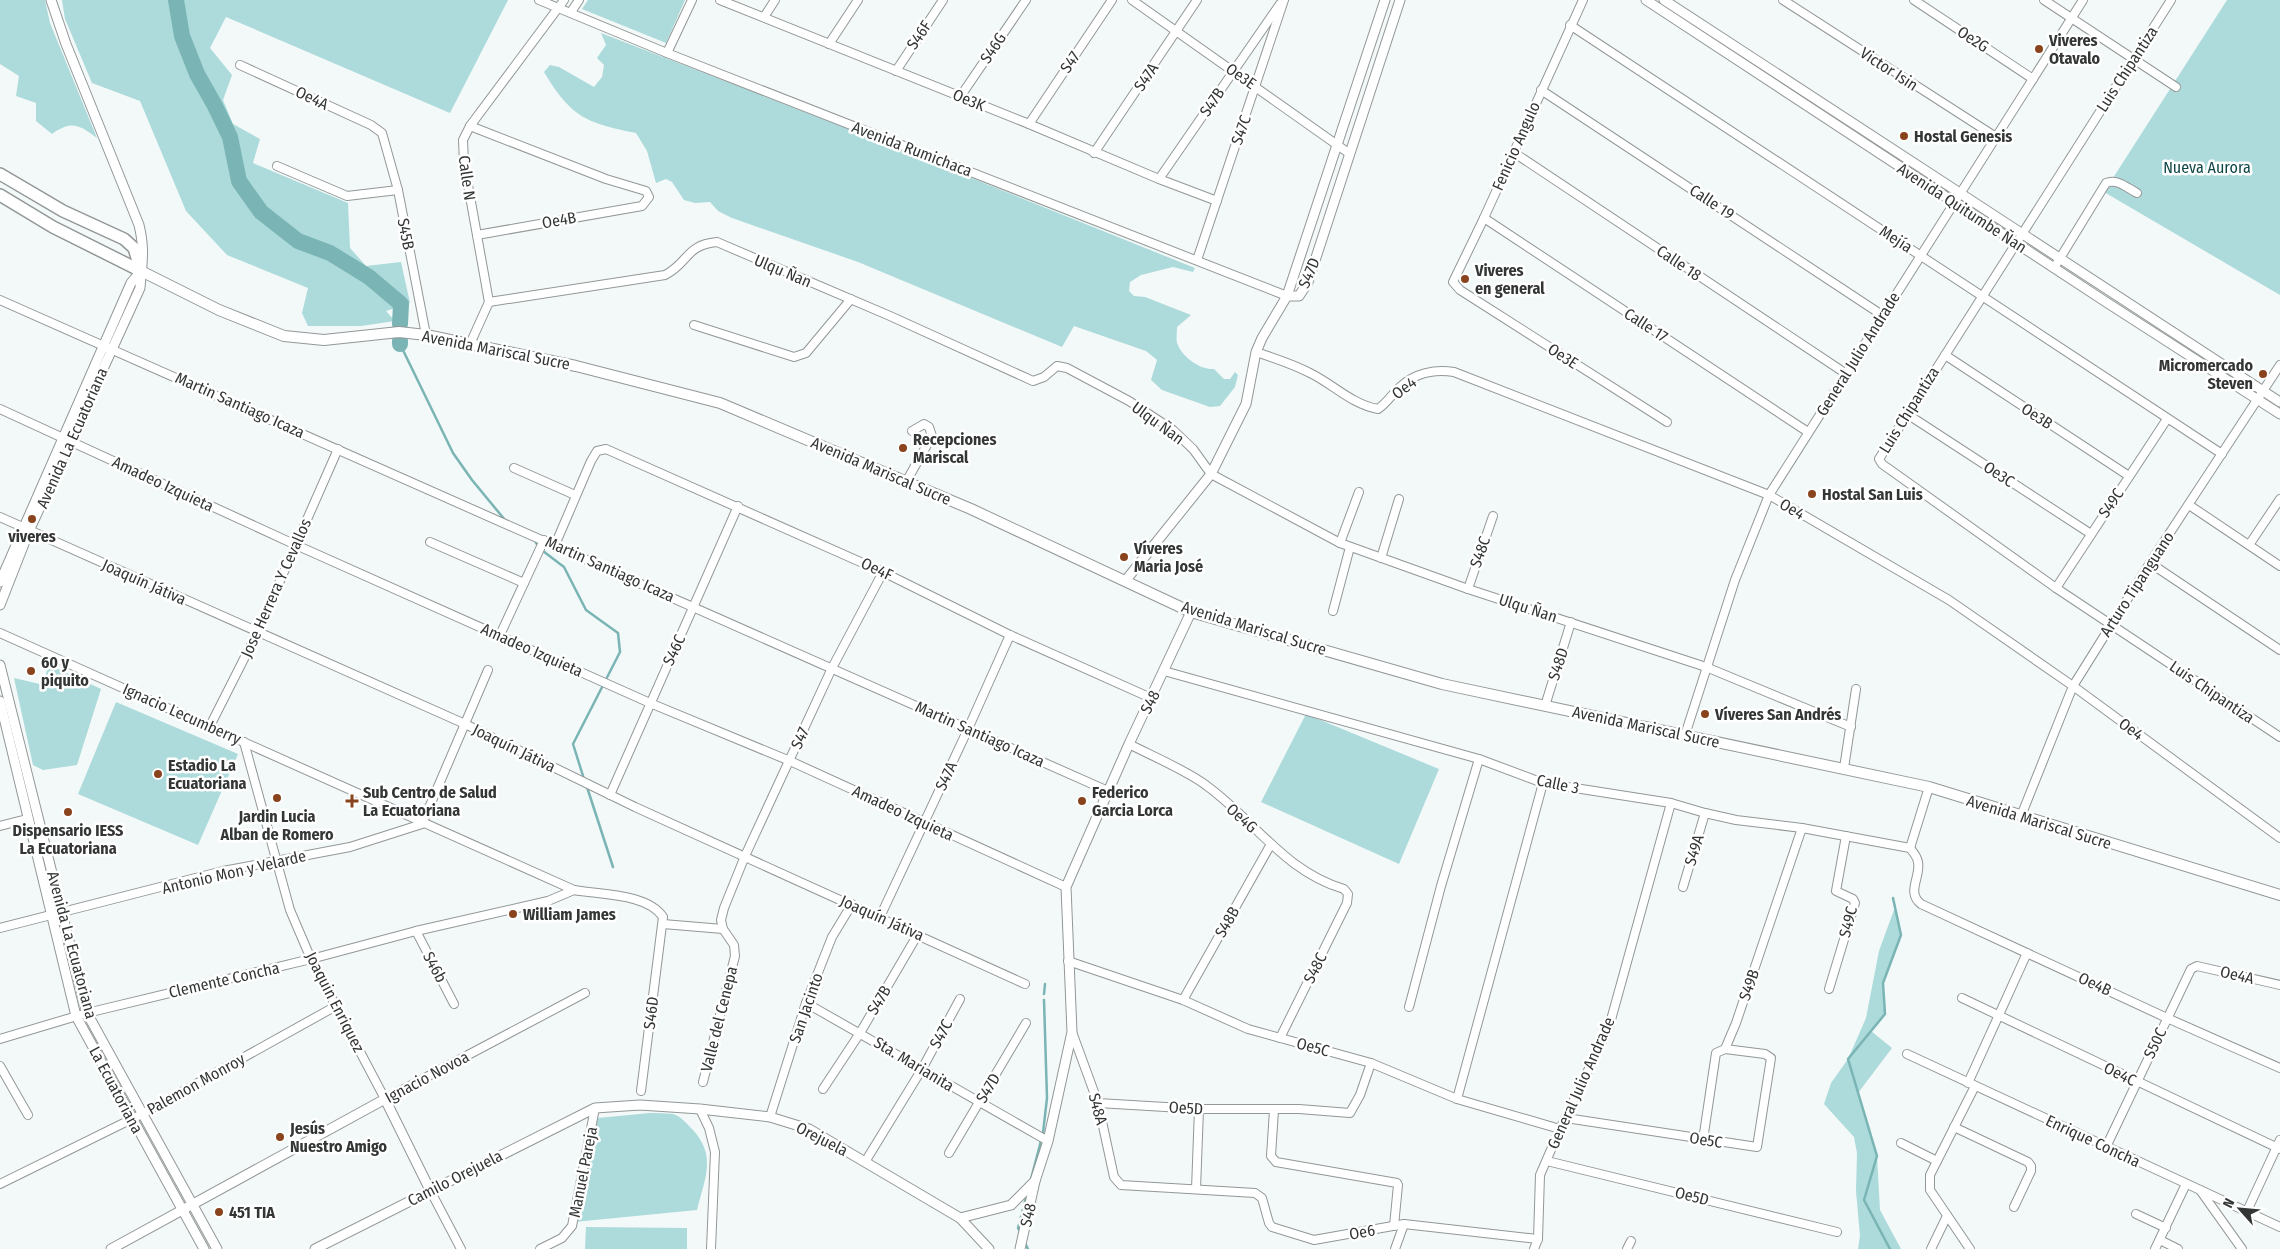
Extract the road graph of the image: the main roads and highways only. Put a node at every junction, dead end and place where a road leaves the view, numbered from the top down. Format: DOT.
graph roads {
  1 [pos="0,174"];
  2 [pos="0,195"];
  3 [pos="141,271"];
  4 [pos="2280,895"];
  1 -- 3 [label="main road"];
  2 -- 3 [label="main road, Avenida Mariscal Sucre"];
  3 -- 4 [label="main road, Avenida Mariscal Sucre"];
}
